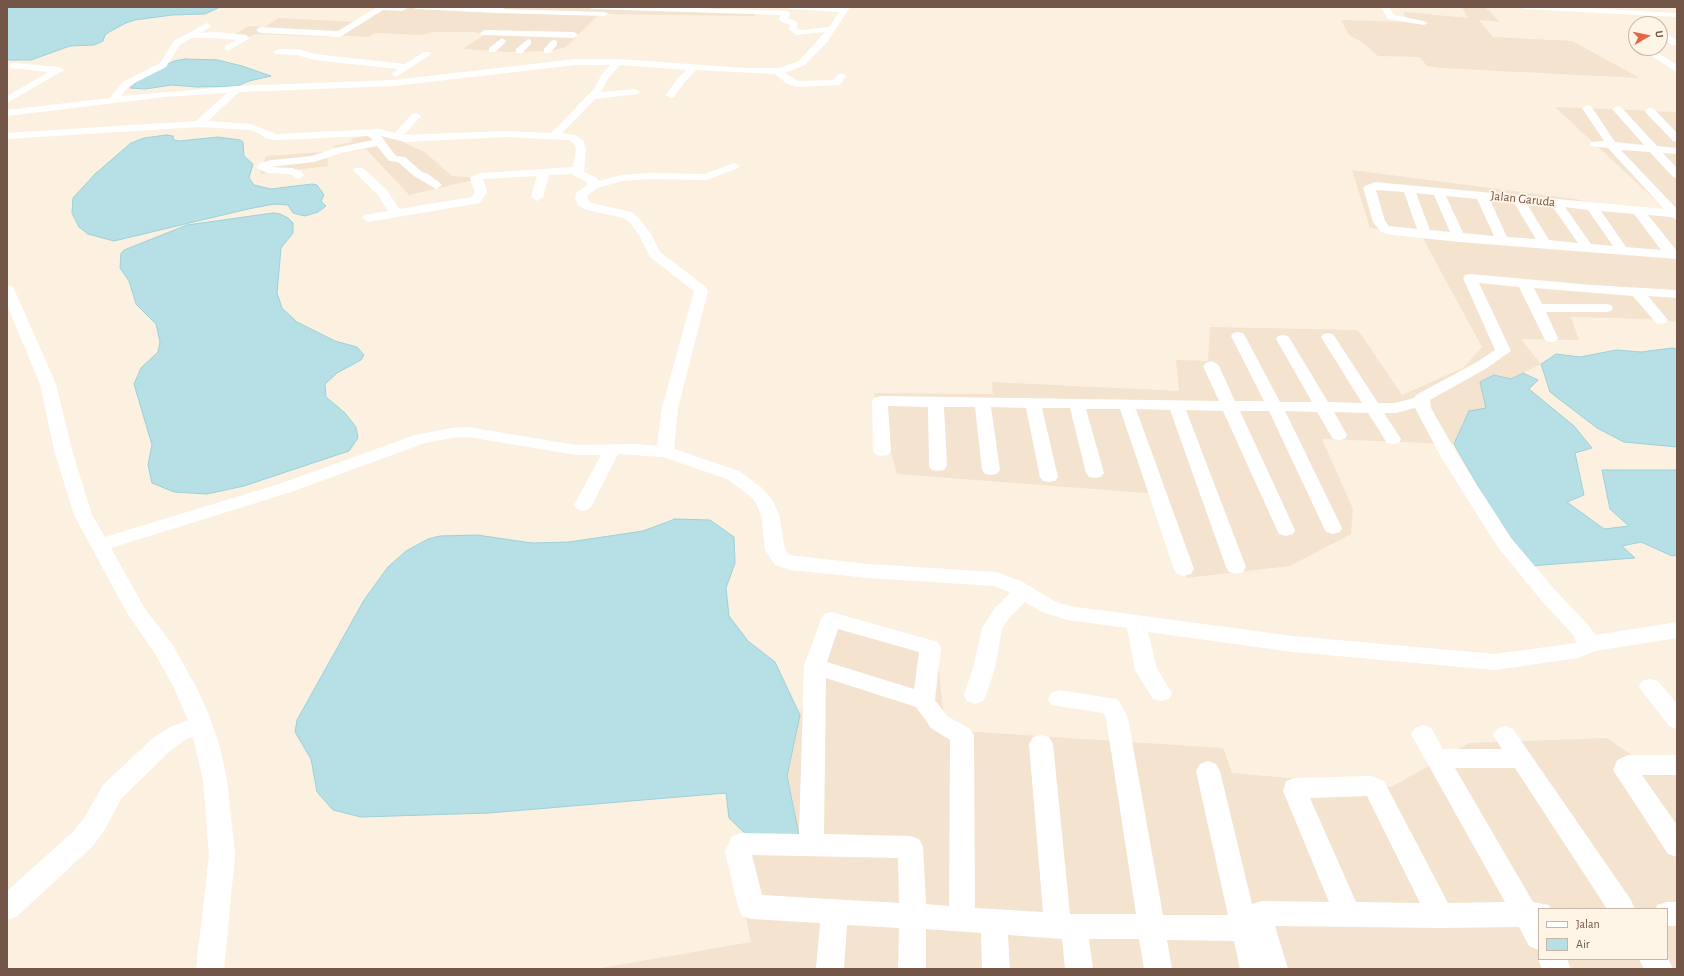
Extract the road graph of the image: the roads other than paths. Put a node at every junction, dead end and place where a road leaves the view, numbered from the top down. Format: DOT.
graph roads {
  1 [pos="406,7"];
  2 [pos="416,7"];
  3 [pos="429,7"];
  4 [pos="592,7"];
  5 [pos="790,7"];
  6 [pos="1385,7"];
  7 [pos="1524,7"];
  8 [pos="451,8"];
  9 [pos="475,8"];
  10 [pos="638,8"];
  11 [pos="844,8"];
  12 [pos="500,9"];
  13 [pos="534,9"];
  14 [pos="1630,13"];
  15 [pos="1677,15"];
  16 [pos="1634,16"];
  17 [pos="590,20"];
  18 [pos="493,21"];
  19 [pos="519,22"];
  20 [pos="1424,23"];
  21 [pos="207,26"];
  22 [pos="582,28"];
  23 [pos="832,29"];
  24 [pos="574,35"];
  25 [pos="189,36"];
  26 [pos="482,37"];
  27 [pos="246,38"];
  28 [pos="502,39"];
  29 [pos="1668,39"];
  30 [pos="528,42"];
  31 [pos="554,43"];
  32 [pos="564,43"];
  33 [pos="1675,44"];
  34 [pos="228,48"];
  35 [pos="492,50"];
  36 [pos="547,50"];
  37 [pos="519,51"];
  38 [pos="278,52"];
  39 [pos="428,54"];
  40 [pos="1657,56"];
  41 [pos="618,62"];
  42 [pos="13,66"];
  43 [pos="406,67"];
  44 [pos="694,67"];
  45 [pos="1677,69"];
  46 [pos="777,71"];
  47 [pos="841,76"];
  48 [pos="383,84"];
  49 [pos="237,89"];
  50 [pos="635,92"];
  51 [pos="671,95"];
  52 [pos="592,96"];
  53 [pos="114,99"];
  54 [pos="7,100"];
  55 [pos="1587,108"];
  56 [pos="1617,109"];
  57 [pos="1650,111"];
  58 [pos="7,113"];
  59 [pos="416,116"];
  60 [pos="199,124"];
  61 [pos="370,132"];
  62 [pos="7,136"];
  63 [pos="398,137"];
  64 [pos="553,137"];
  65 [pos="1677,139"];
  66 [pos="380,142"];
  67 [pos="1595,144"];
  68 [pos="1612,146"];
  69 [pos="1653,150"];
  70 [pos="1677,151"];
  71 [pos="734,166"];
  72 [pos="359,170"];
  73 [pos="579,170"];
  74 [pos="544,172"];
  75 [pos="1677,175"];
  76 [pos="298,176"];
  77 [pos="436,185"];
  78 [pos="593,186"];
  79 [pos="1408,188"];
  80 [pos="1438,191"];
  81 [pos="1481,195"];
  82 [pos="537,197"];
  83 [pos="1660,198"];
  84 [pos="1518,199"];
  85 [pos="1677,199"];
  86 [pos="1556,202"];
  87 [pos="1592,206"];
  88 [pos="1638,211"];
  89 [pos="396,214"];
  90 [pos="1676,215"];
  91 [pos="368,218"];
  92 [pos="1425,234"];
  93 [pos="1459,238"];
  94 [pos="1503,241"];
  95 [pos="1545,244"];
  96 [pos="1587,248"];
  97 [pos="1622,250"];
  98 [pos="1674,255"];
  99 [pos="1524,282"];
  100 [pos="7,289"];
  101 [pos="1592,289"];
  102 [pos="1637,292"];
  103 [pos="1677,294"];
  104 [pos="1536,308"];
  105 [pos="1660,320"];
  106 [pos="1238,336"];
  107 [pos="1328,337"];
  108 [pos="1551,338"];
  109 [pos="1284,339"];
  110 [pos="1211,366"];
  111 [pos="936,402"];
  112 [pos="982,402"];
  113 [pos="1033,403"];
  114 [pos="1077,404"];
  115 [pos="1126,404"];
  116 [pos="1422,404"];
  117 [pos="1176,405"];
  118 [pos="1228,406"];
  119 [pos="1275,407"];
  120 [pos="1323,407"];
  121 [pos="1372,408"];
  122 [pos="1339,435"];
  123 [pos="1393,440"];
  124 [pos="612,450"];
  125 [pos="882,451"];
  126 [pos="665,452"];
  127 [pos="938,466"];
  128 [pos="991,470"];
  129 [pos="1095,473"];
  130 [pos="1049,477"];
  131 [pos="583,505"];
  132 [pos="1333,528"];
  133 [pos="1286,530"];
  134 [pos="101,545"];
  135 [pos="1236,567"];
  136 [pos="1184,569"];
  137 [pos="1023,592"];
  138 [pos="1136,622"];
  139 [pos="1677,630"];
  140 [pos="1588,644"];
  141 [pos="815,666"];
  142 [pos="1650,687"];
  143 [pos="1160,693"];
  144 [pos="975,695"];
  145 [pos="1059,699"];
  146 [pos="924,701"];
  147 [pos="1677,720"];
  148 [pos="201,726"];
  149 [pos="1423,734"];
  150 [pos="1505,735"];
  151 [pos="1041,744"];
  152 [pos="1524,753"];
  153 [pos="1438,758"];
  154 [pos="1677,764"];
  155 [pos="1208,771"];
  156 [pos="811,845"];
  157 [pos="1677,846"];
  158 [pos="7,908"];
  159 [pos="1621,908"];
  160 [pos="1635,908"];
  161 [pos="834,912"];
  162 [pos="1348,914"];
  163 [pos="1533,914"];
  164 [pos="913,916"];
  165 [pos="1440,916"];
  166 [pos="962,919"];
  167 [pos="1248,919"];
  168 [pos="994,921"];
  169 [pos="1066,926"];
  170 [pos="1151,928"];
  171 [pos="1538,932"];
  172 [pos="1552,960"];
  173 [pos="1654,960"];
  174 [pos="210,969"];
  175 [pos="830,969"];
  176 [pos="912,969"];
  177 [pos="996,969"];
  178 [pos="1079,969"];
  179 [pos="1158,969"];
  180 [pos="1254,969"];
  181 [pos="1274,969"];
  182 [pos="1557,969"];
  183 [pos="1659,969"];
  1 -- 27 [label="street"];
  2 -- 3 [label="street"];
  3 -- 8 [label="street"];
  4 -- 10 [label="street"];
  5 -- 11 [label="street"];
  6 -- 20 [label="street"];
  7 -- 14 [label="street"];
  8 -- 9 [label="street"];
  9 -- 12 [label="street"];
  10 -- 13 [label="street"];
  10 -- 23 [label="street"];
  11 -- 23 [label="street"];
  12 -- 13 [label="street"];
  13 -- 19 [label="street"];
  14 -- 15 [label="street"];
  14 -- 16 [label="street"];
  17 -- 19 [label="street"];
  18 -- 19 [label="street"];
  19 -- 22 [label="street"];
  19 -- 28 [label="street"];
  21 -- 25 [label="street"];
  23 -- 46 [label="street"];
  24 -- 28 [label="street"];
  25 -- 27 [label="street"];
  25 -- 53 [label="street"];
  26 -- 28 [label="street"];
  27 -- 34 [label="street"];
  28 -- 30 [label="street"];
  28 -- 35 [label="street"];
  29 -- 33 [label="street"];
  30 -- 31 [label="street"];
  30 -- 37 [label="street"];
  31 -- 32 [label="street"];
  31 -- 36 [label="street"];
  38 -- 43 [label="street"];
  39 -- 43 [label="street"];
  40 -- 45 [label="street"];
  41 -- 44 [label="street"];
  41 -- 48 [label="street"];
  41 -- 52 [label="street"];
  42 -- 54 [label="street"];
  43 -- 48 [label="street"];
  44 -- 46 [label="street"];
  44 -- 51 [label="street"];
  46 -- 47 [label="street"];
  48 -- 49 [label="street"];
  49 -- 53 [label="street"];
  49 -- 60 [label="street"];
  50 -- 52 [label="street"];
  52 -- 64 [label="street"];
  53 -- 58 [label="street"];
  55 -- 68 [label="street"];
  56 -- 69 [label="street"];
  57 -- 65 [label="street"];
  59 -- 63 [label="street"];
  60 -- 61 [label="street"];
  60 -- 62 [label="street"];
  61 -- 63 [label="street"];
  61 -- 66 [label="street"];
  63 -- 64 [label="street"];
  64 -- 73 [label="street"];
  66 -- 76 [label="street"];
  66 -- 77 [label="street"];
  67 -- 68 [label="street"];
  68 -- 69 [label="street"];
  68 -- 83 [label="street"];
  69 -- 70 [label="street"];
  69 -- 75 [label="street"];
  71 -- 78 [label="street"];
  72 -- 89 [label="street"];
  73 -- 74 [label="street"];
  73 -- 78 [label="street"];
  74 -- 82 [label="street"];
  74 -- 89 [label="street"];
  78 -- 126 [label="street"];
  79 -- 80 [label="street, Jalan Garuda"];
  79 -- 92 [label="street"];
  79 -- 92 [label="street, Jalan Garuda"];
  80 -- 81 [label="street, Jalan Garuda"];
  80 -- 93 [label="street"];
  81 -- 84 [label="street, Jalan Garuda"];
  81 -- 94 [label="street"];
  83 -- 85 [label="street"];
  83 -- 90 [label="street"];
  84 -- 86 [label="street, Jalan Garuda"];
  84 -- 95 [label="street"];
  86 -- 87 [label="street, Jalan Garuda"];
  86 -- 96 [label="street"];
  87 -- 88 [label="street, Jalan Garuda"];
  87 -- 97 [label="street"];
  88 -- 90 [label="street, Jalan Garuda"];
  88 -- 98 [label="street"];
  89 -- 91 [label="street"];
  92 -- 93 [label="street"];
  93 -- 94 [label="street"];
  94 -- 95 [label="street"];
  95 -- 96 [label="street"];
  96 -- 97 [label="street"];
  97 -- 98 [label="street"];
  99 -- 101 [label="street"];
  99 -- 104 [label="street"];
  99 -- 116 [label="street"];
  100 -- 134 [label="street"];
  101 -- 102 [label="street"];
  101 -- 104 [label="street"];
  102 -- 103 [label="street"];
  102 -- 105 [label="street"];
  104 -- 108 [label="street"];
  106 -- 119 [label="street"];
  107 -- 121 [label="street"];
  109 -- 120 [label="street"];
  110 -- 118 [label="street"];
  111 -- 112 [label="street"];
  111 -- 125 [label="street"];
  111 -- 127 [label="street"];
  112 -- 113 [label="street"];
  112 -- 128 [label="street"];
  113 -- 114 [label="street"];
  113 -- 130 [label="street"];
  114 -- 115 [label="street"];
  114 -- 129 [label="street"];
  115 -- 117 [label="street"];
  115 -- 136 [label="street"];
  116 -- 121 [label="street"];
  116 -- 140 [label="street"];
  117 -- 118 [label="street"];
  117 -- 135 [label="street"];
  118 -- 119 [label="street"];
  118 -- 133 [label="street"];
  119 -- 120 [label="street"];
  119 -- 132 [label="street"];
  120 -- 121 [label="street"];
  120 -- 122 [label="street"];
  121 -- 123 [label="street"];
  124 -- 126 [label="street"];
  124 -- 131 [label="street"];
  124 -- 134 [label="street"];
  126 -- 137 [label="street"];
  134 -- 148 [label="street"];
  137 -- 138 [label="street"];
  137 -- 144 [label="street"];
  138 -- 140 [label="street"];
  138 -- 143 [label="street"];
  139 -- 140 [label="street"];
  141 -- 146 [label="street"];
  141 -- 146 [label="street"];
  141 -- 156 [label="street"];
  142 -- 147 [label="street"];
  145 -- 170 [label="street"];
  146 -- 166 [label="street"];
  148 -- 158 [label="street"];
  148 -- 174 [label="street"];
  149 -- 153 [label="street"];
  150 -- 152 [label="street"];
  151 -- 169 [label="street"];
  152 -- 153 [label="street"];
  152 -- 159 [label="street"];
  152 -- 160 [label="street"];
  153 -- 163 [label="street"];
  154 -- 157 [label="street"];
  155 -- 167 [label="street"];
  156 -- 161 [label="street"];
  156 -- 164 [label="street"];
  161 -- 164 [label="street"];
  161 -- 175 [label="street"];
  162 -- 165 [label="street"];
  162 -- 165 [label="street"];
  162 -- 167 [label="street"];
  163 -- 165 [label="street"];
  163 -- 171 [label="street"];
  164 -- 166 [label="street"];
  164 -- 176 [label="street"];
  166 -- 168 [label="street"];
  167 -- 170 [label="street"];
  167 -- 180 [label="street"];
  167 -- 181 [label="street"];
  168 -- 169 [label="street"];
  168 -- 177 [label="street"];
  169 -- 170 [label="street"];
  169 -- 178 [label="street"];
  170 -- 179 [label="street"];
  172 -- 182 [label="street"];
  173 -- 183 [label="street"];
}
